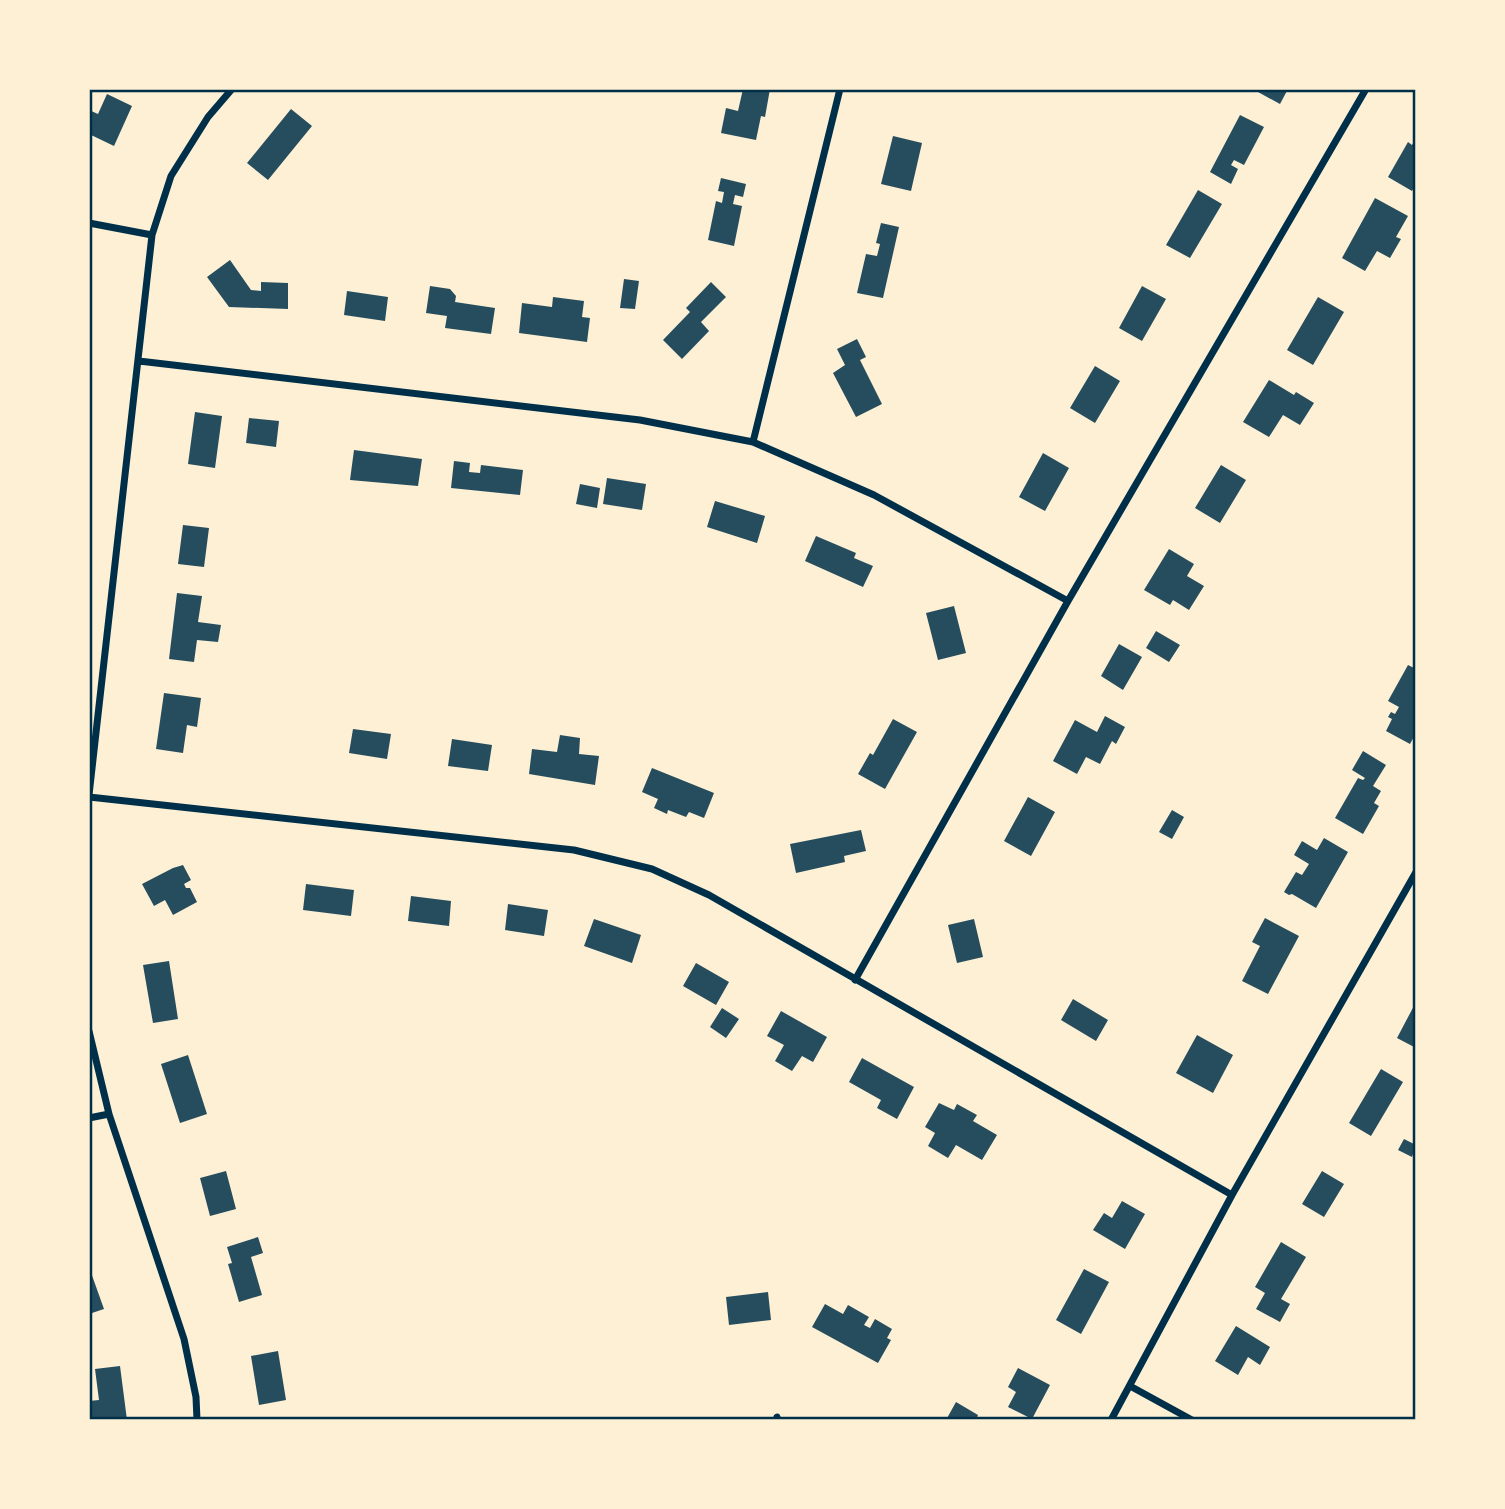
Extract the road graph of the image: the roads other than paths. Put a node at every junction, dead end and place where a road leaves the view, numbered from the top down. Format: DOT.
graph roads {
  1 [pos="232,89"];
  2 [pos="840,89"];
  3 [pos="1366,89"];
  4 [pos="89,223"];
  5 [pos="152,235"];
  6 [pos="139,361"];
  7 [pos="752,442"];
  8 [pos="1068,601"];
  9 [pos="89,796"];
  10 [pos="1416,873"];
  11 [pos="855,981"];
  12 [pos="89,1031"];
  13 [pos="109,1114"];
  14 [pos="89,1118"];
  15 [pos="1232,1195"];
  16 [pos="1130,1386"];
  17 [pos="197,1420"];
  18 [pos="1111,1420"];
  19 [pos="1192,1420"];
  1 -- 5 [label="street"];
  2 -- 7 [label="street"];
  3 -- 8 [label="street"];
  4 -- 5 [label="street"];
  5 -- 6 [label="street"];
  6 -- 7 [label="street"];
  6 -- 9 [label="street"];
  7 -- 8 [label="street"];
  8 -- 11 [label="street"];
  9 -- 11 [label="street"];
  10 -- 15 [label="street"];
  11 -- 15 [label="street"];
  12 -- 13 [label="street"];
  13 -- 14 [label="street"];
  13 -- 17 [label="street"];
  15 -- 16 [label="street"];
  16 -- 18 [label="street"];
  16 -- 19 [label="street"];
}
